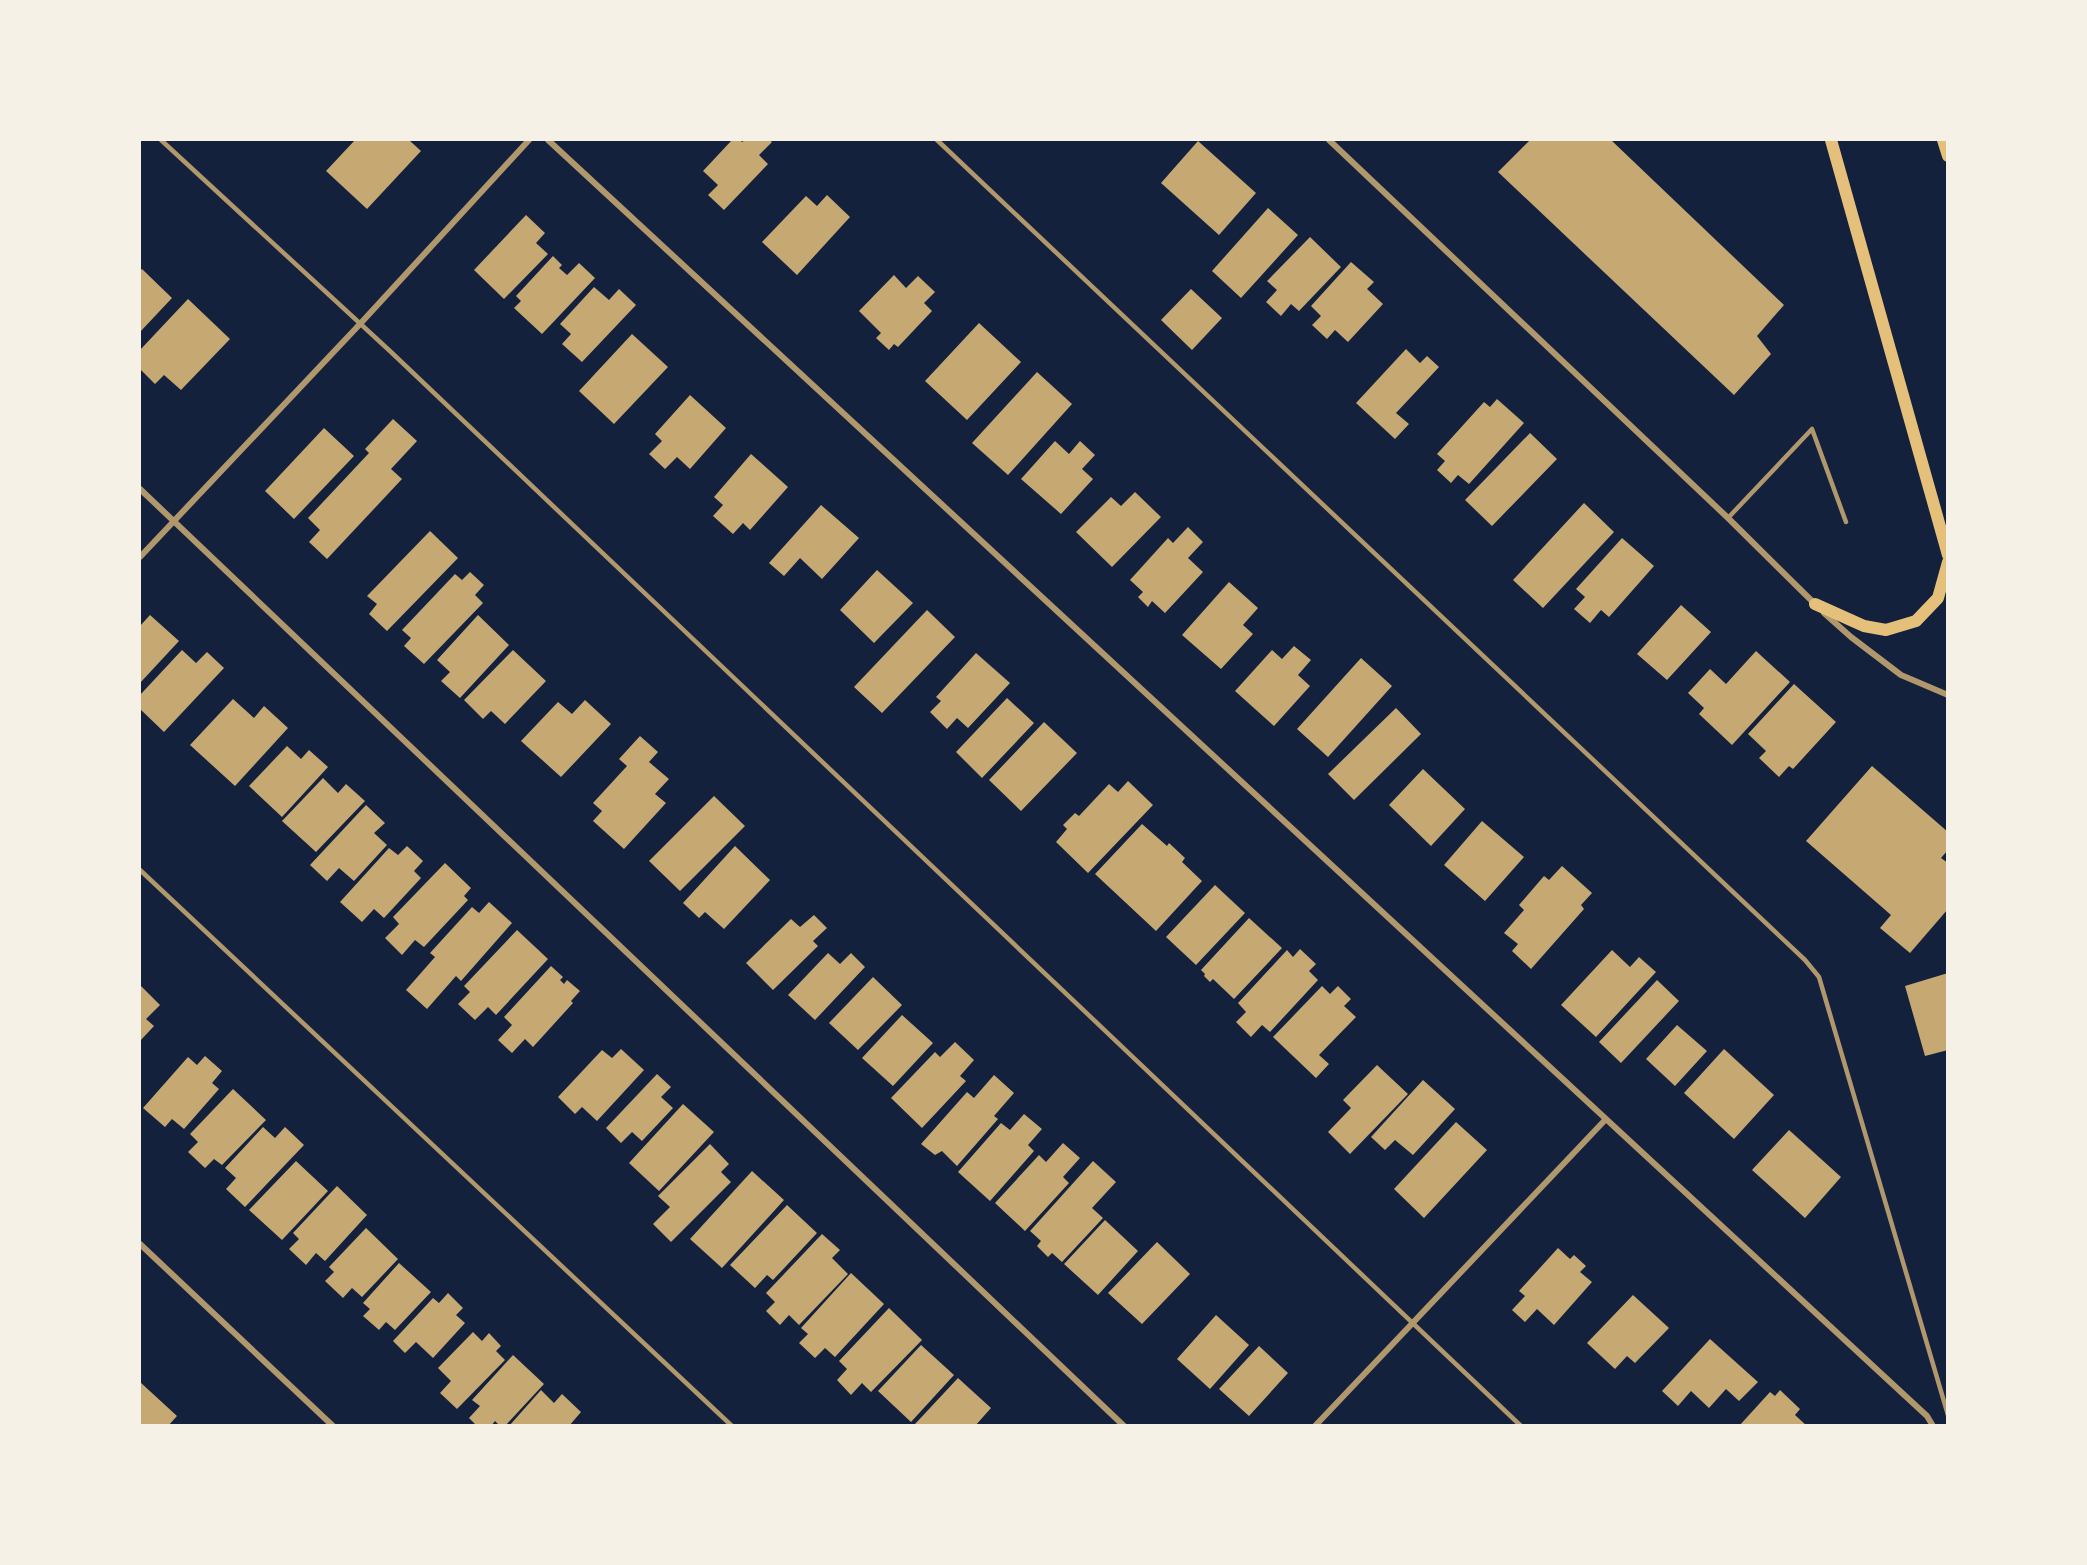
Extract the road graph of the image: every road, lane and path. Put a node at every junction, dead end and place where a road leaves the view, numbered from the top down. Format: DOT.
graph roads {
  1 [pos="161,140"];
  2 [pos="528,140"];
  3 [pos="548,140"];
  4 [pos="937,140"];
  5 [pos="1329,140"];
  6 [pos="1831,140"];
  7 [pos="1943,140"];
  8 [pos="1947,156"];
  9 [pos="360,324"];
  10 [pos="140,489"];
  11 [pos="1728,518"];
  12 [pos="174,521"];
  13 [pos="1846,522"];
  14 [pos="1947,555"];
  15 [pos="140,557"];
  16 [pos="1947,562"];
  17 [pos="1815,603"];
  18 [pos="1947,695"];
  19 [pos="140,870"];
  20 [pos="1606,1119"];
  21 [pos="140,1244"];
  22 [pos="1412,1322"];
  23 [pos="1947,1415"];
  24 [pos="333,1425"];
  25 [pos="732,1425"];
  26 [pos="1124,1425"];
  27 [pos="1315,1425"];
  28 [pos="1521,1425"];
  29 [pos="1933,1425"];
  1 -- 9 [label="lane"];
  2 -- 9 [label="street"];
  3 -- 20 [label="street"];
  4 -- 23 [label="lane"];
  5 -- 11 [label="street"];
  6 -- 14 [label="main road"];
  7 -- 8 [label="main road"];
  9 -- 12 [label="street"];
  9 -- 22 [label="lane"];
  10 -- 12 [label="street"];
  11 -- 13 [label="lane"];
  11 -- 17 [label="street"];
  12 -- 15 [label="street"];
  12 -- 26 [label="street"];
  16 -- 17 [label="main road"];
  17 -- 18 [label="street"];
  19 -- 25 [label="lane"];
  20 -- 22 [label="street"];
  20 -- 29 [label="street"];
  21 -- 24 [label="street"];
  22 -- 27 [label="street"];
  22 -- 28 [label="lane"];
}
